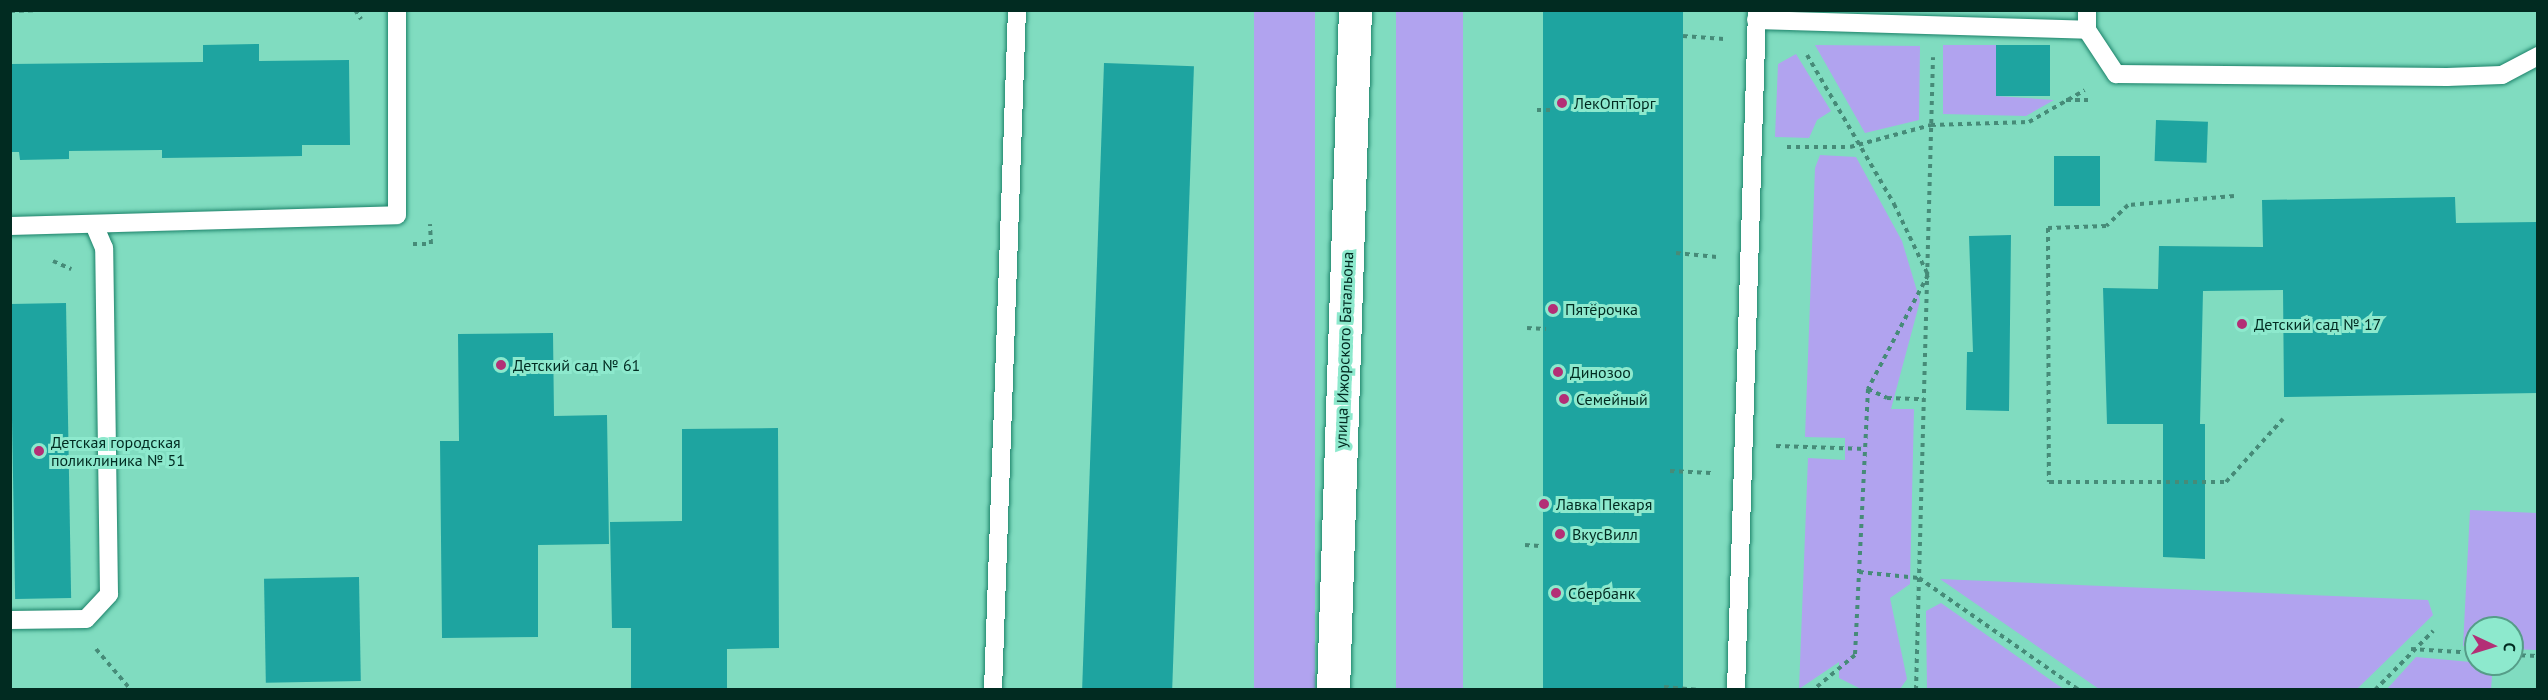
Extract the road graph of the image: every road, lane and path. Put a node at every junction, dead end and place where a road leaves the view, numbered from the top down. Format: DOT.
graph roads {
  1 [pos="35,10"];
  2 [pos="397,10"];
  3 [pos="1017,10"];
  4 [pos="1355,10"];
  5 [pos="2087,10"];
  6 [pos="10,11"];
  7 [pos="356,11"];
  8 [pos="1757,15"];
  9 [pos="1788,21"];
  10 [pos="1934,25"];
  11 [pos="367,29"];
  12 [pos="2086,30"];
  13 [pos="1683,36"];
  14 [pos="1733,40"];
  15 [pos="2538,56"];
  16 [pos="2116,74"];
  17 [pos="1537,110"];
  18 [pos="1552,110"];
  19 [pos="1931,125"];
  20 [pos="1858,143"];
  21 [pos="1753,147"];
  22 [pos="2235,196"];
  23 [pos="94,225"];
  24 [pos="10,226"];
  25 [pos="1676,253"];
  26 [pos="1725,257"];
  27 [pos="1928,275"];
  28 [pos="1527,328"];
  29 [pos="1546,329"];
  30 [pos="1868,389"];
  31 [pos="1924,399"];
  32 [pos="2283,419"];
  33 [pos="1744,445"];
  34 [pos="1866,448"];
  35 [pos="1670,471"];
  36 [pos="1718,473"];
  37 [pos="1525,545"];
  38 [pos="1540,546"];
  39 [pos="1860,572"];
  40 [pos="1919,578"];
  41 [pos="10,620"];
  42 [pos="2433,631"];
  43 [pos="2411,649"];
  44 [pos="2464,651"];
  45 [pos="1664,687"];
  46 [pos="993,690"];
  47 [pos="1334,690"];
  48 [pos="1699,690"];
  49 [pos="1736,690"];
  50 [pos="1813,690"];
  51 [pos="1916,690"];
  52 [pos="2079,690"];
  53 [pos="2375,690"];
  1 -- 6 [label="path"];
  2 -- 23 [label="lane"];
  3 -- 46 [label="lane"];
  4 -- 47 [label="street, улица Ижорского Батальона"];
  5 -- 12 [label="lane"];
  7 -- 11 [label="path"];
  8 -- 9 [label="lane"];
  8 -- 21 [label="lane"];
  9 -- 10 [label="lane"];
  9 -- 20 [label="path"];
  10 -- 12 [label="lane"];
  10 -- 19 [label="path"];
  12 -- 16 [label="lane"];
  13 -- 14 [label="path"];
  15 -- 16 [label="lane"];
  16 -- 19 [label="path"];
  17 -- 18 [label="path"];
  19 -- 20 [label="path"];
  19 -- 27 [label="path"];
  20 -- 21 [label="path"];
  20 -- 27 [label="path"];
  21 -- 33 [label="lane"];
  22 -- 32 [label="path"];
  23 -- 24 [label="lane"];
  23 -- 41 [label="lane"];
  25 -- 26 [label="path"];
  27 -- 30 [label="path"];
  27 -- 31 [label="path"];
  28 -- 29 [label="path"];
  30 -- 31 [label="path"];
  30 -- 34 [label="path"];
  31 -- 40 [label="path"];
  33 -- 34 [label="path"];
  33 -- 49 [label="lane"];
  34 -- 39 [label="path"];
  35 -- 36 [label="path"];
  37 -- 38 [label="path"];
  39 -- 40 [label="path"];
  39 -- 50 [label="path"];
  40 -- 51 [label="path"];
  40 -- 52 [label="path"];
  42 -- 43 [label="path"];
  43 -- 44 [label="path"];
  43 -- 53 [label="path"];
  45 -- 48 [label="path"];
}
